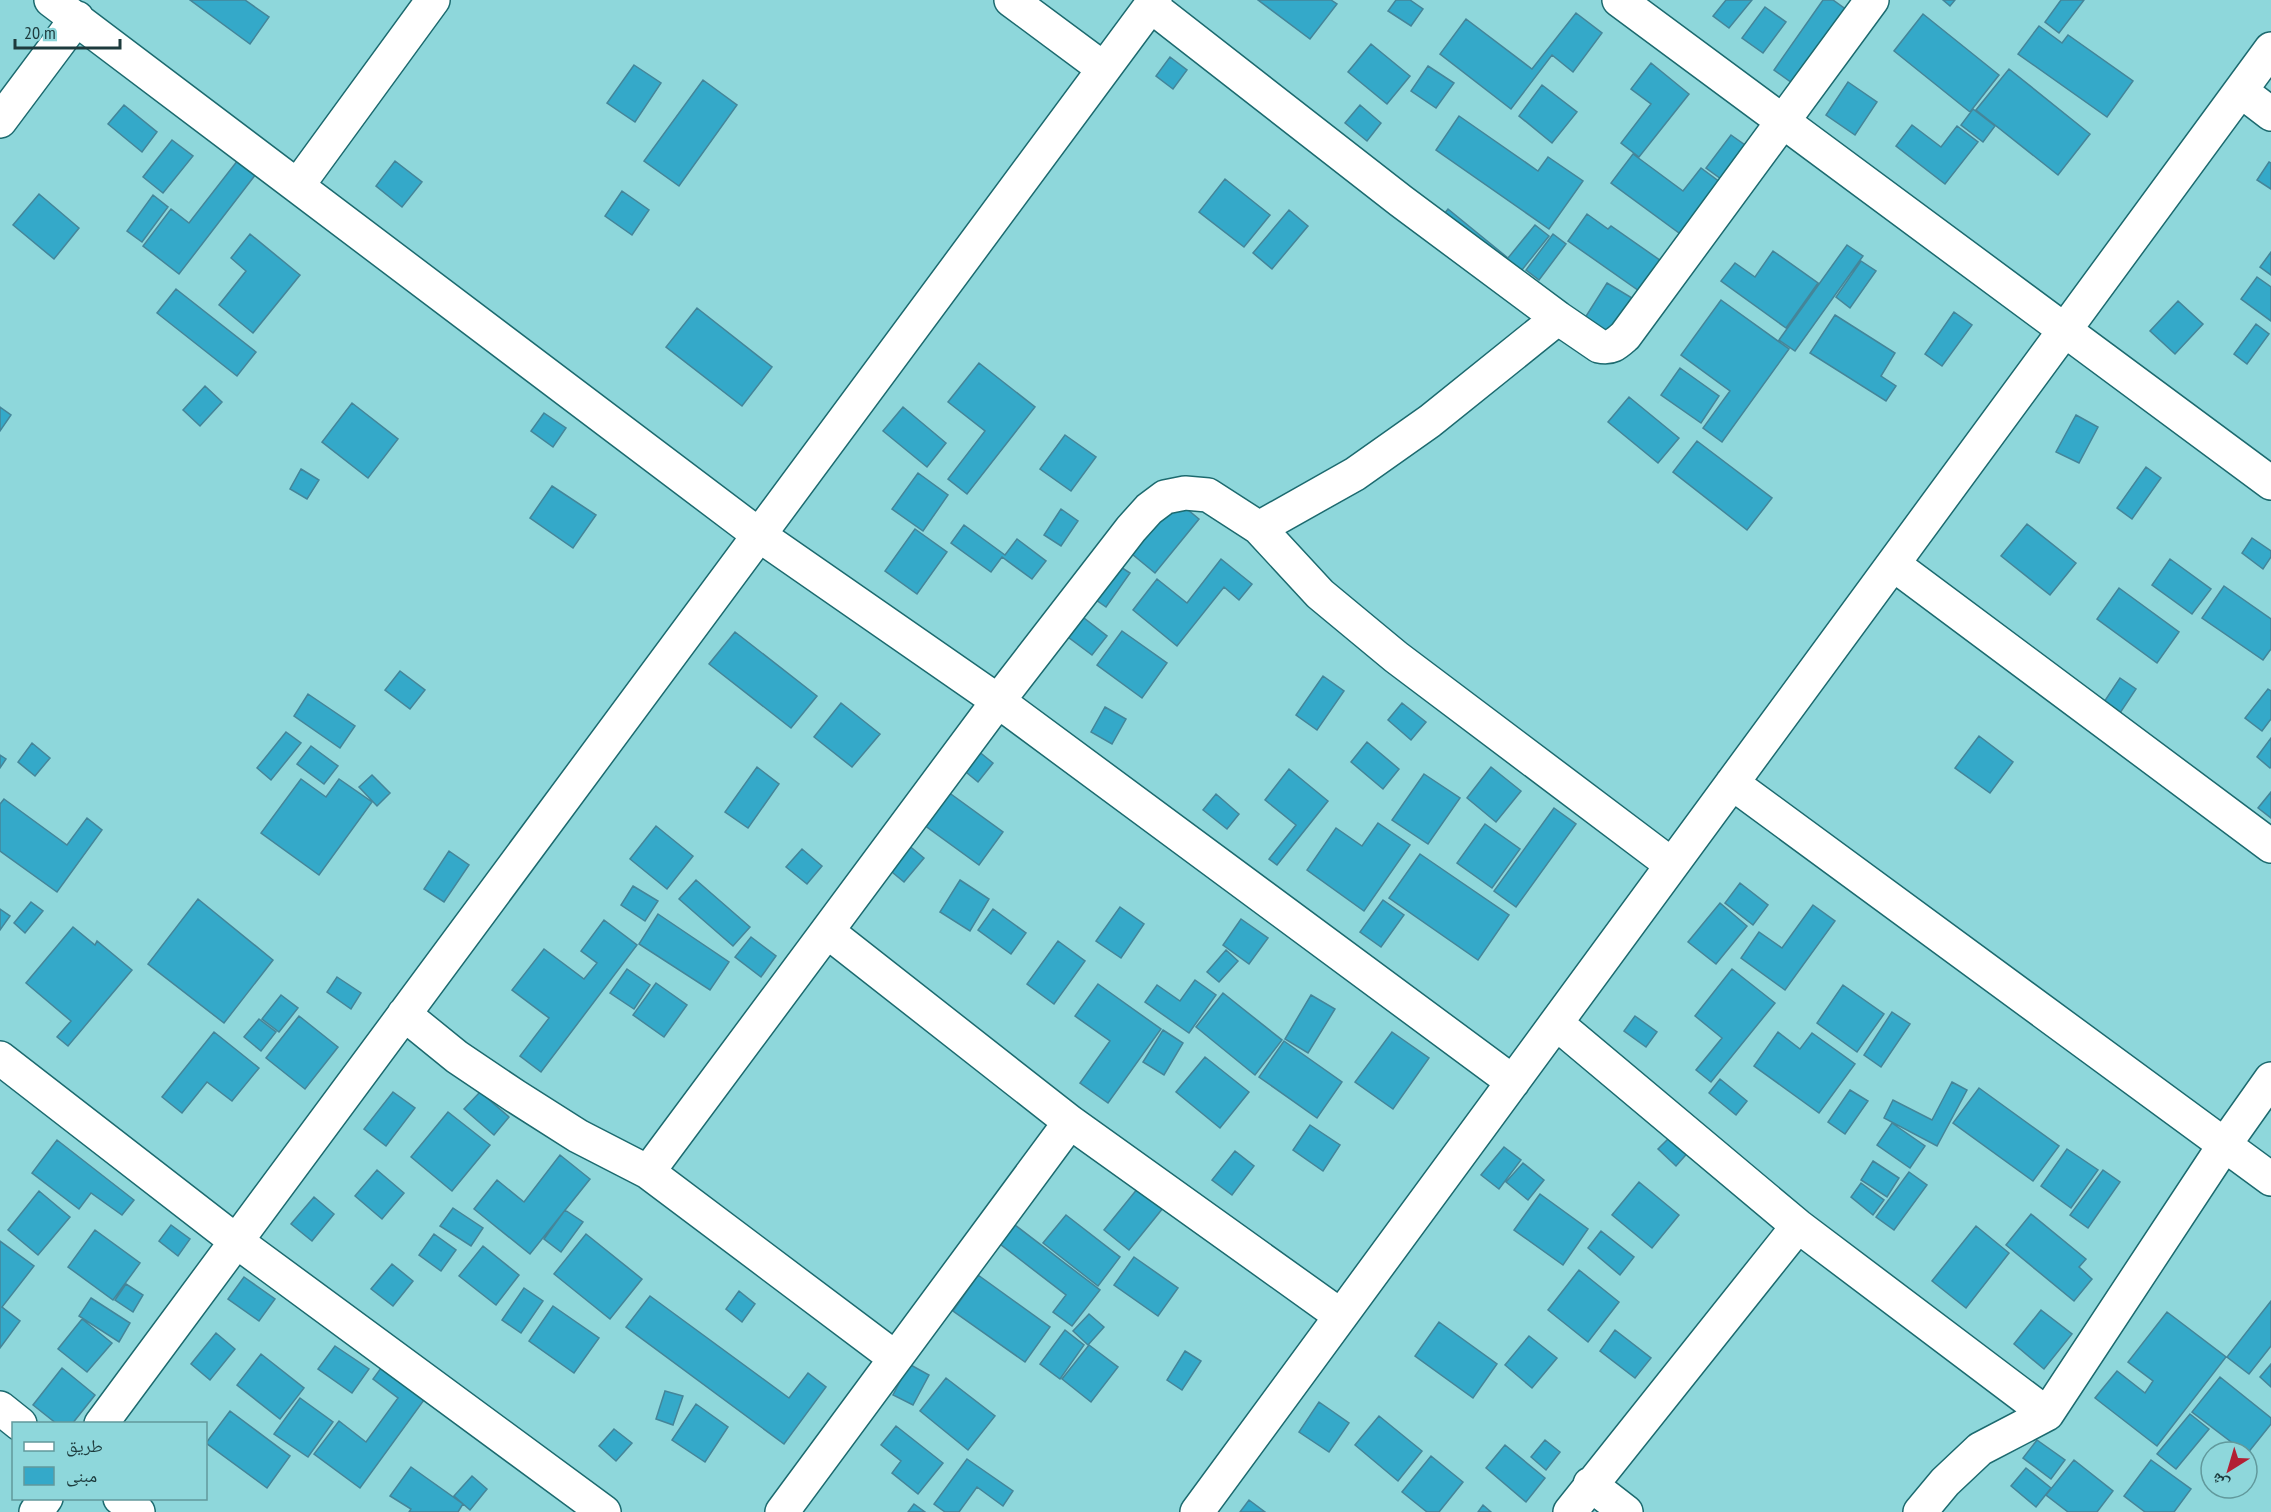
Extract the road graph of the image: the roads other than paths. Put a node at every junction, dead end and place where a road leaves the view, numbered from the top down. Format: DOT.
graph roads {
  1 [pos="433,0"];
  2 [pos="1011,0"];
  3 [pos="1619,0"];
  4 [pos="1872,0"];
  5 [pos="1153,3"];
  6 [pos="64,9"];
  7 [pos="2271,49"];
  8 [pos="1104,69"];
  9 [pos="2241,91"];
  10 [pos="2271,114"];
  11 [pos="0,121"];
  12 [pos="1784,122"];
  13 [pos="298,185"];
  14 [pos="1558,318"];
  15 [pos="2065,330"];
  16 [pos="2271,483"];
  17 [pos="1259,528"];
  18 [pos="759,535"];
  19 [pos="1893,564"];
  20 [pos="998,701"];
  21 [pos="1732,783"];
  22 [pos="2271,846"];
  23 [pos="1672,865"];
  24 [pos="828,932"];
  25 [pos="404,1014"];
  26 [pos="1556,1023"];
  27 [pos="0,1058"];
  28 [pos="2271,1079"];
  29 [pos="1513,1082"];
  30 [pos="1070,1122"];
  31 [pos="2225,1144"];
  32 [pos="648,1172"];
  33 [pos="2271,1179"];
  34 [pos="1798,1226"];
  35 [pos="236,1241"];
  36 [pos="1341,1316"];
  37 [pos="894,1357"];
  38 [pos="0,1408"];
  39 [pos="2047,1414"];
  40 [pos="18,1422"];
  41 [pos="102,1422"];
  42 [pos="1590,1484"];
  43 [pos="123,1500"];
  44 [pos="138,1512"];
  45 [pos="604,1512"];
  46 [pos="782,1512"];
  47 [pos="1197,1512"];
  48 [pos="1570,1512"];
  49 [pos="1626,1512"];
  50 [pos="1920,1512"];
  1 -- 13 [label="street"];
  2 -- 8 [label="street"];
  3 -- 12 [label="street"];
  4 -- 12 [label="street"];
  5 -- 8 [label="street"];
  5 -- 14 [label="street"];
  6 -- 11 [label="street"];
  6 -- 13 [label="street"];
  7 -- 9 [label="street"];
  8 -- 18 [label="street"];
  9 -- 10 [label="street"];
  9 -- 15 [label="street"];
  12 -- 14 [label="street"];
  12 -- 15 [label="street"];
  13 -- 18 [label="street"];
  14 -- 17 [label="street"];
  15 -- 16 [label="street"];
  15 -- 19 [label="street"];
  17 -- 20 [label="street"];
  17 -- 23 [label="street"];
  18 -- 20 [label="street"];
  18 -- 25 [label="street"];
  19 -- 21 [label="street"];
  19 -- 22 [label="street"];
  20 -- 24 [label="street"];
  20 -- 29 [label="street"];
  21 -- 23 [label="street"];
  21 -- 31 [label="street"];
  23 -- 26 [label="street"];
  24 -- 30 [label="street"];
  24 -- 32 [label="street"];
  25 -- 32 [label="street"];
  25 -- 35 [label="street"];
  26 -- 29 [label="street"];
  26 -- 34 [label="street"];
  27 -- 35 [label="street"];
  28 -- 31 [label="street"];
  29 -- 36 [label="street"];
  30 -- 36 [label="street"];
  30 -- 37 [label="street"];
  31 -- 33 [label="street"];
  31 -- 39 [label="street"];
  32 -- 37 [label="street"];
  34 -- 39 [label="street"];
  34 -- 42 [label="street"];
  35 -- 41 [label="street"];
  35 -- 45 [label="street"];
  36 -- 47 [label="street"];
  37 -- 46 [label="street"];
  38 -- 40 [label="street"];
  39 -- 50 [label="street"];
  42 -- 48 [label="street"];
  42 -- 49 [label="street"];
  43 -- 44 [label="street"];
}
